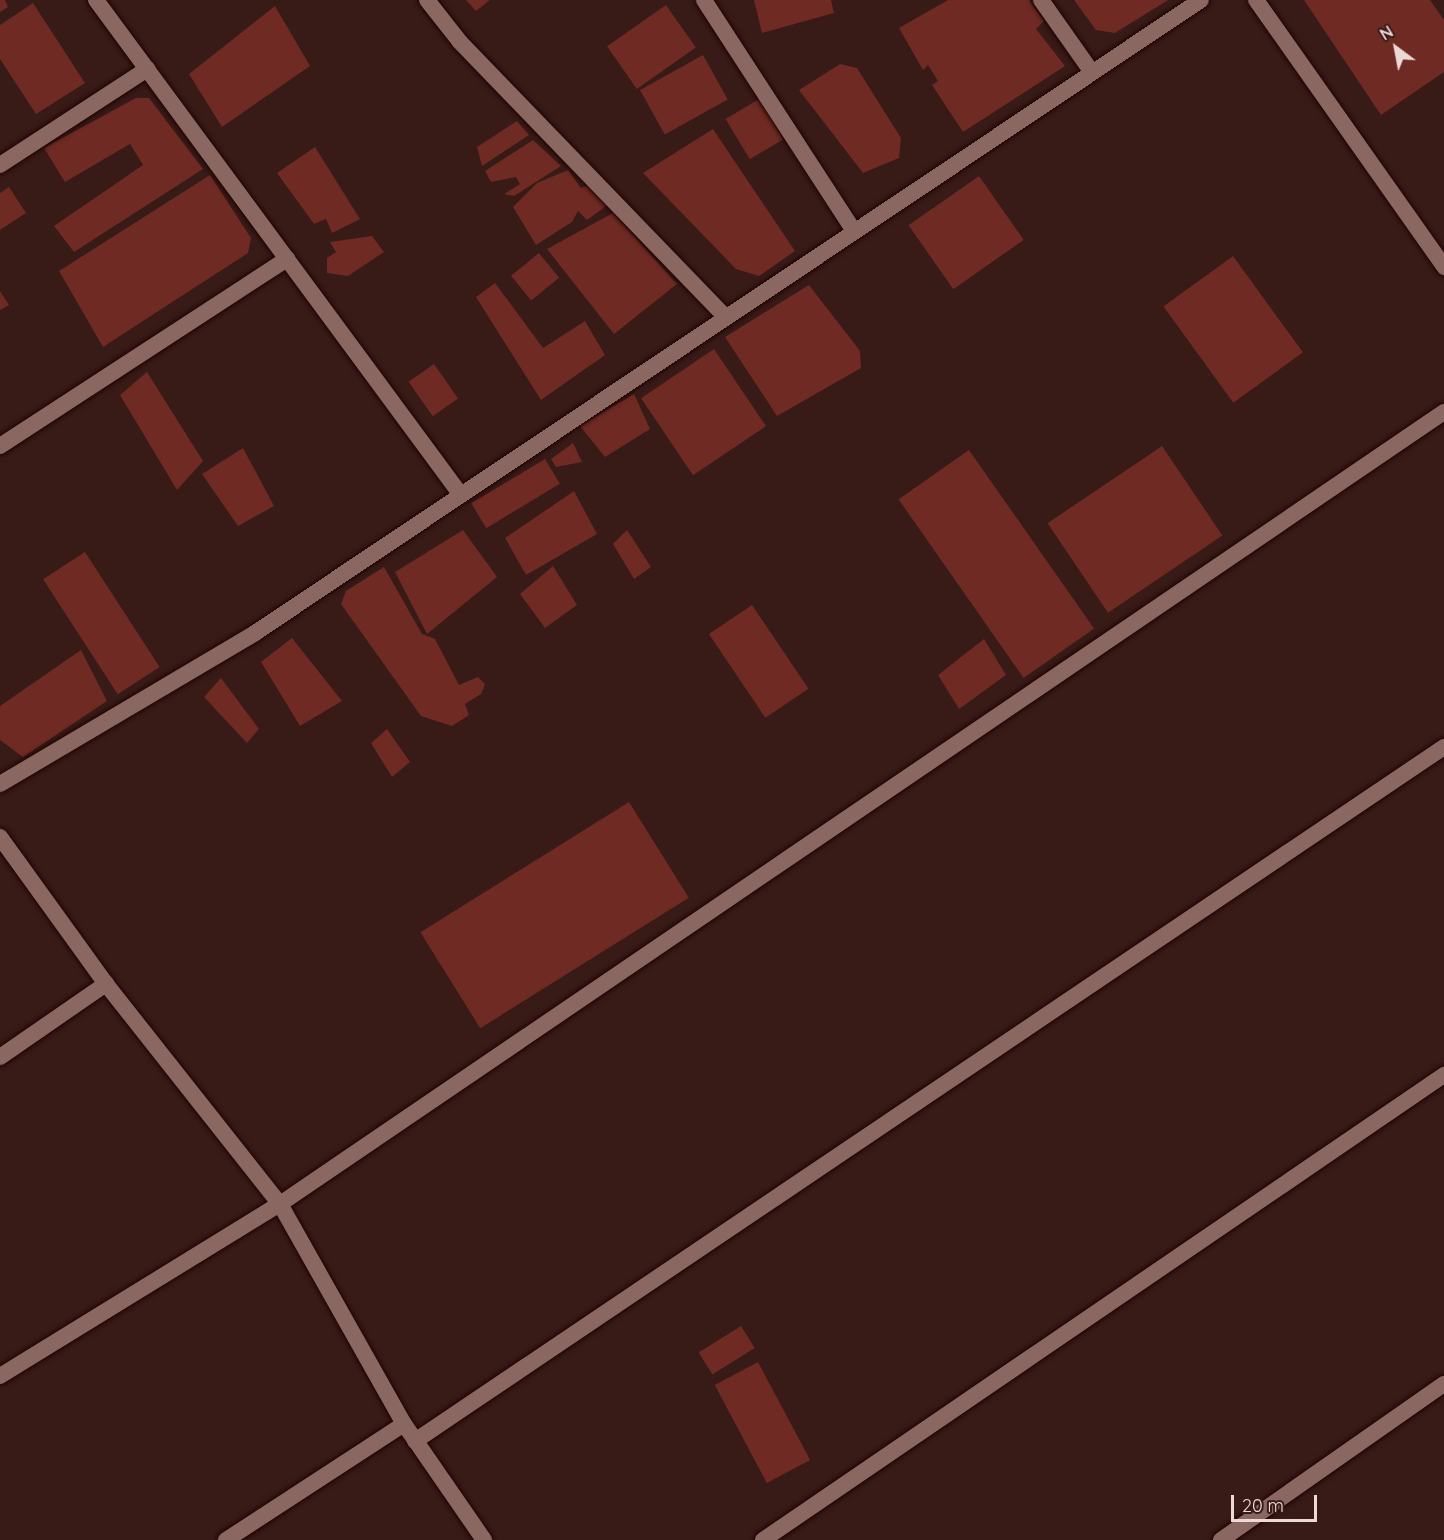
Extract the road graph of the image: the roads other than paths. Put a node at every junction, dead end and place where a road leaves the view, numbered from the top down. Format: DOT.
graph roads {
  1 [pos="96,0"];
  2 [pos="427,0"];
  3 [pos="705,0"];
  4 [pos="1041,0"];
  5 [pos="1201,0"];
  6 [pos="1256,0"];
  7 [pos="147,69"];
  8 [pos="1091,71"];
  9 [pos="0,165"];
  10 [pos="854,231"];
  11 [pos="287,259"];
  12 [pos="1444,267"];
  13 [pos="726,316"];
  14 [pos="1444,412"];
  15 [pos="0,446"];
  16 [pos="461,495"];
  17 [pos="1444,747"];
  18 [pos="0,784"];
  19 [pos="0,837"];
  20 [pos="106,984"];
  21 [pos="0,1057"];
  22 [pos="1444,1076"];
  23 [pos="280,1204"];
  24 [pos="0,1376"];
  25 [pos="1444,1384"];
  26 [pos="404,1424"];
  27 [pos="416,1441"];
  28 [pos="226,1540"];
  29 [pos="484,1540"];
  30 [pos="762,1540"];
  31 [pos="1221,1540"];
  1 -- 7 [label="street"];
  2 -- 13 [label="street"];
  3 -- 10 [label="street"];
  4 -- 8 [label="street"];
  5 -- 8 [label="street"];
  6 -- 12 [label="street"];
  7 -- 9 [label="street"];
  7 -- 11 [label="street"];
  8 -- 10 [label="street"];
  10 -- 13 [label="street"];
  11 -- 15 [label="street"];
  11 -- 16 [label="street"];
  13 -- 16 [label="street"];
  14 -- 23 [label="street"];
  16 -- 18 [label="street"];
  17 -- 27 [label="street"];
  19 -- 20 [label="street"];
  20 -- 21 [label="street"];
  20 -- 23 [label="street"];
  22 -- 30 [label="street"];
  23 -- 24 [label="street"];
  23 -- 26 [label="street"];
  25 -- 31 [label="street"];
  26 -- 27 [label="street"];
  26 -- 28 [label="street"];
  27 -- 29 [label="street"];
}
